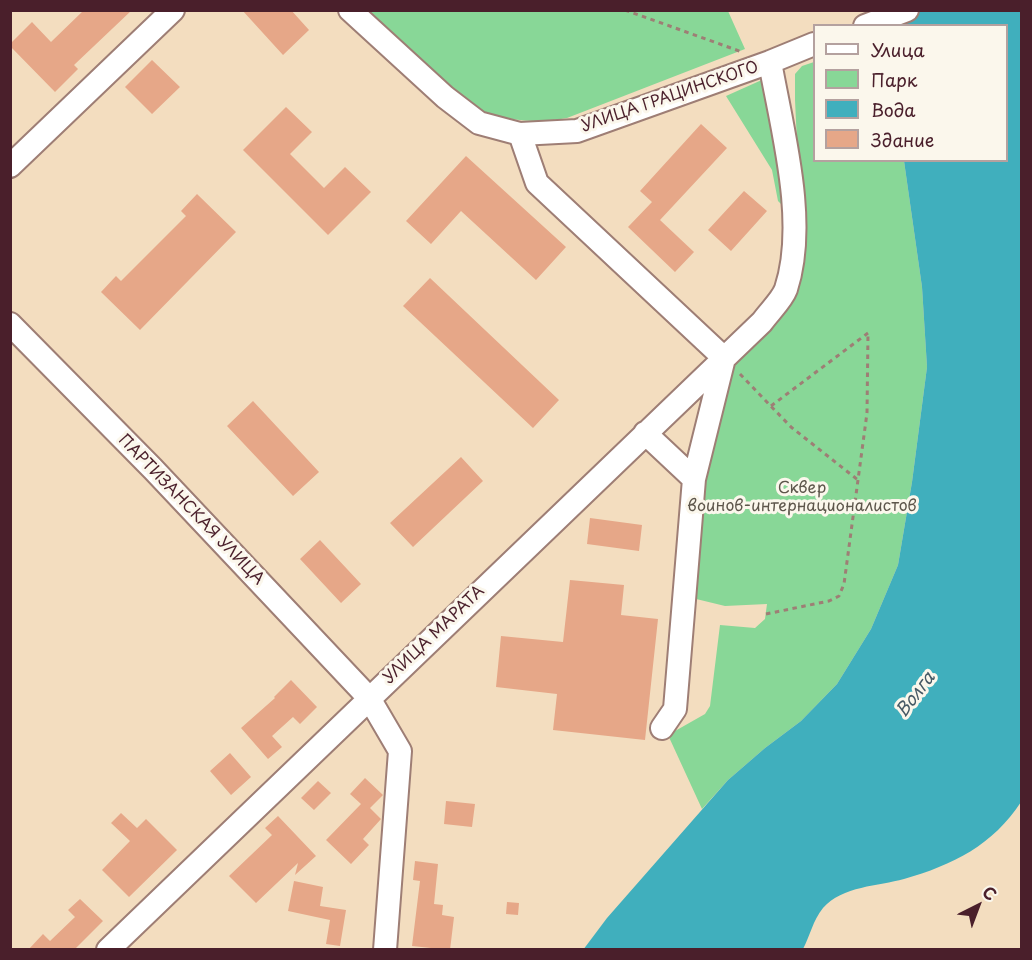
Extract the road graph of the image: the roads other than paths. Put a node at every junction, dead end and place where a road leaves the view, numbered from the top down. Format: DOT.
graph roads {
  1 [pos="173,10"];
  2 [pos="350,10"];
  3 [pos="907,10"];
  4 [pos="870,24"];
  5 [pos="813,44"];
  6 [pos="770,62"];
  7 [pos="520,134"];
  8 [pos="10,166"];
  9 [pos="10,324"];
  10 [pos="724,358"];
  11 [pos="645,434"];
  12 [pos="694,479"];
  13 [pos="369,698"];
  14 [pos="662,728"];
  15 [pos="108,950"];
  16 [pos="385,950"];
  1 -- 8 [label="street"];
  2 -- 7 [label="street, УЛИЦА ГРАЦИНСКОГО"];
  3 -- 4 [label="street"];
  5 -- 6 [label="street, УЛИЦА ГРАЦИНСКОГО"];
  6 -- 7 [label="street, УЛИЦА ГРАЦИНСКОГО"];
  6 -- 10 [label="street, УЛИЦА МАРАТА"];
  7 -- 10 [label="street"];
  9 -- 13 [label="street, ПАРТИЗАНСКАЯ УЛИЦА"];
  10 -- 11 [label="street, УЛИЦА МАРАТА"];
  10 -- 12 [label="street"];
  11 -- 12 [label="street"];
  11 -- 13 [label="street, УЛИЦА МАРАТА"];
  12 -- 14 [label="street"];
  13 -- 15 [label="street, УЛИЦА МАРАТА"];
  13 -- 16 [label="street, ПАРТИЗАНСКАЯ УЛИЦА"];
}
